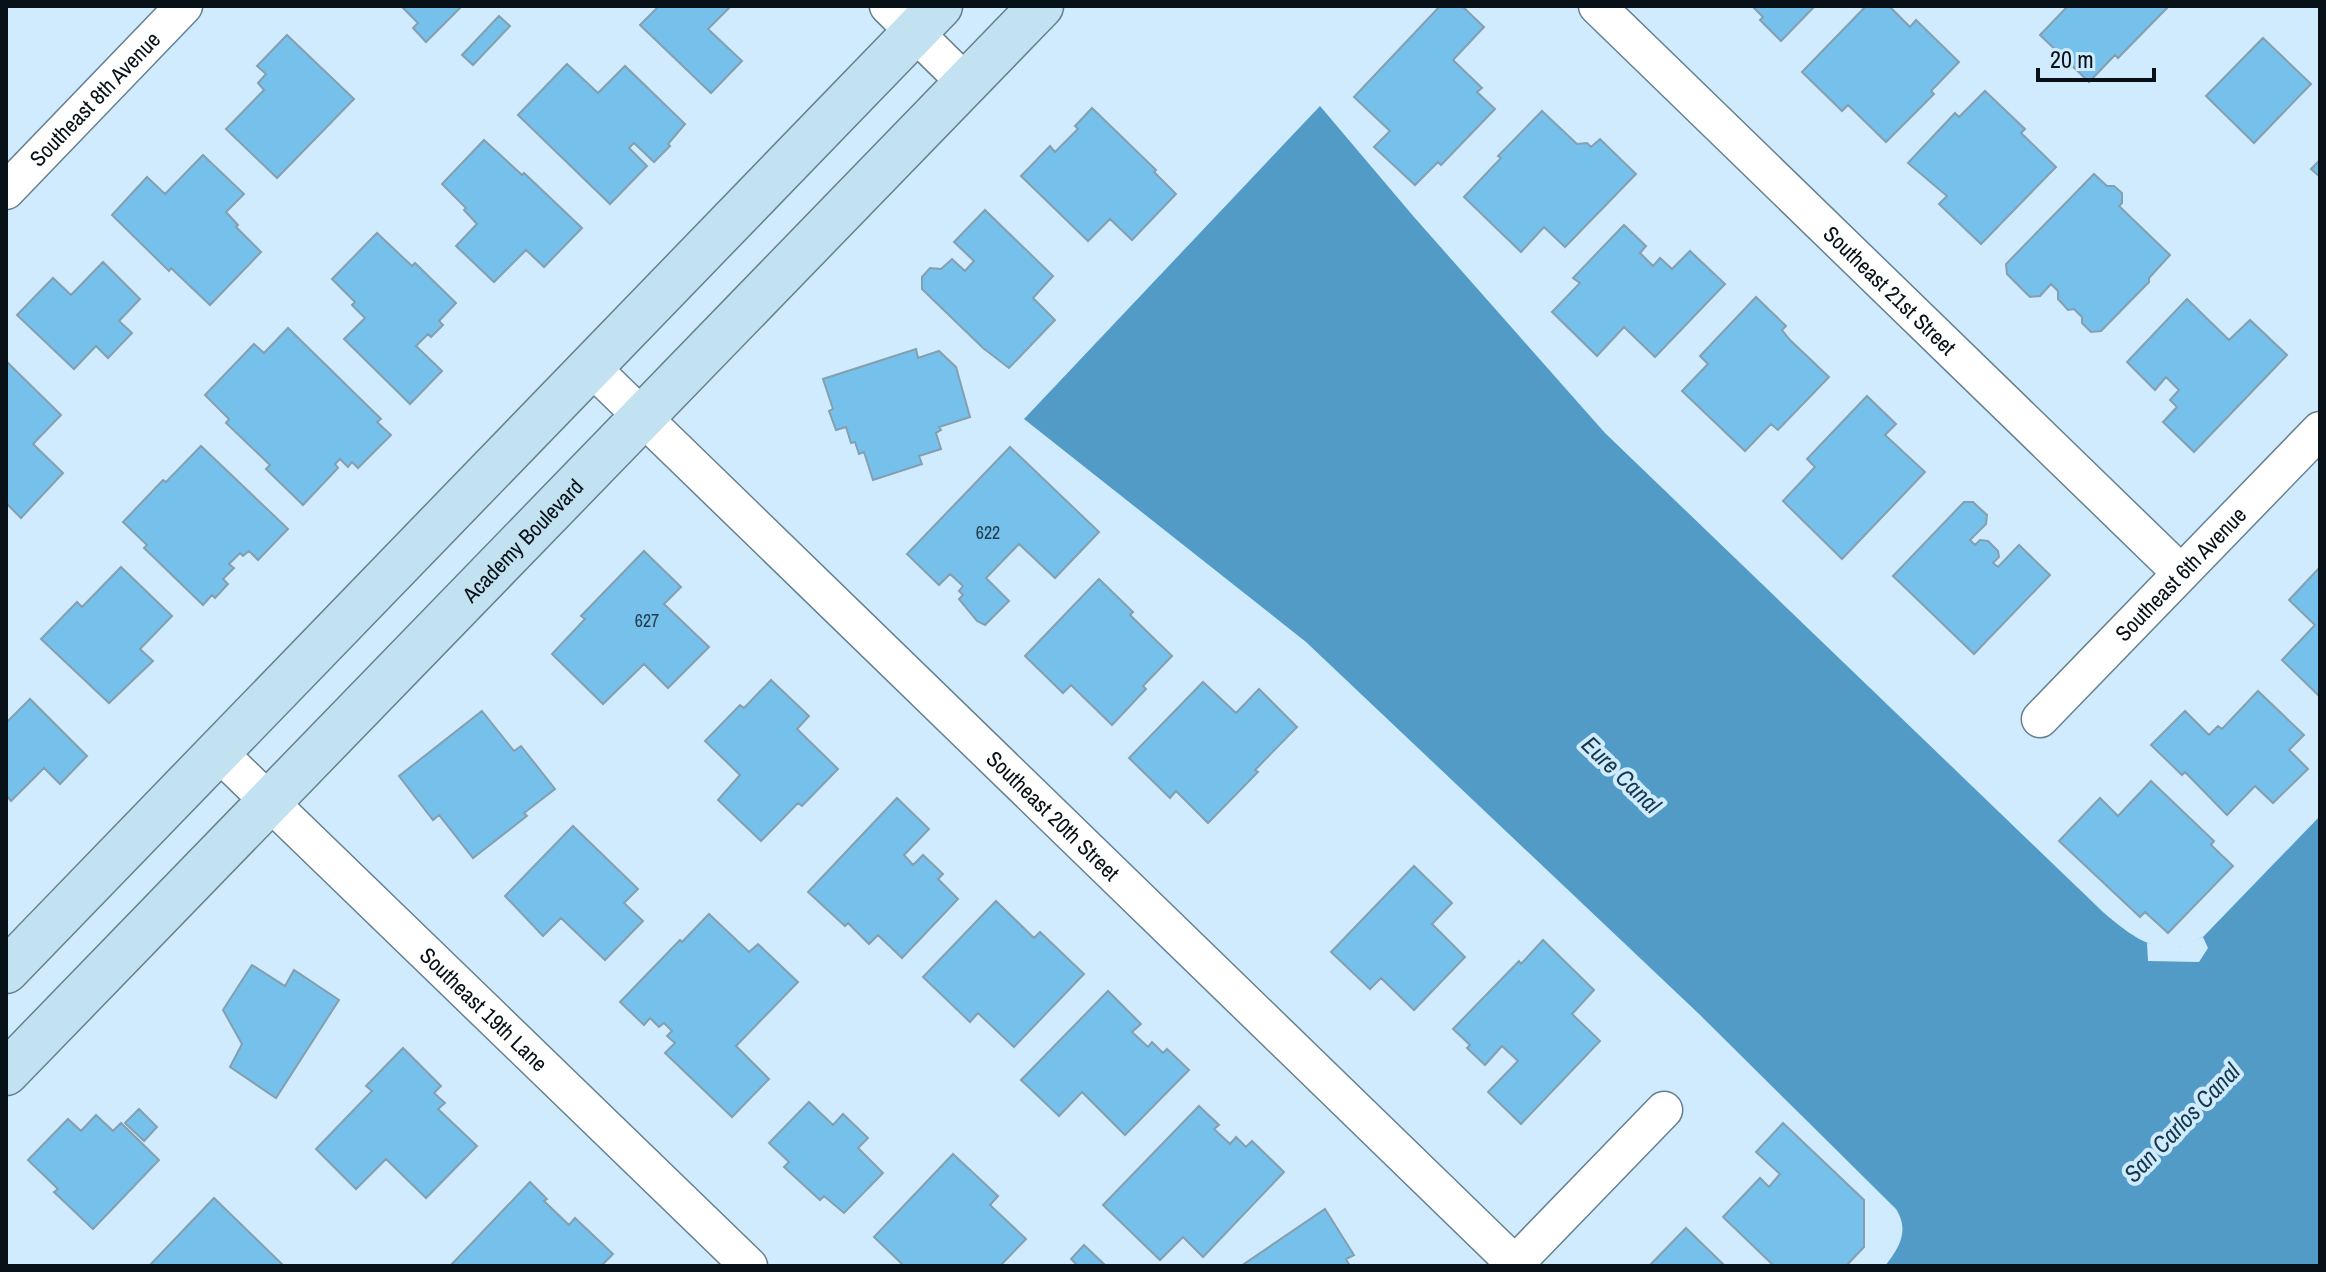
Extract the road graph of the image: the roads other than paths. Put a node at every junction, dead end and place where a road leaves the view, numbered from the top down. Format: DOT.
graph roads {
  1 [pos="184,6"];
  2 [pos="1041,6"];
  3 [pos="1597,6"];
  4 [pos="914,15"];
  5 [pos="966,83"];
  6 [pos="6,191"];
  7 [pos="591,367"];
  8 [pos="643,417"];
  9 [pos="2320,430"];
  10 [pos="2181,573"];
  11 [pos="2040,719"];
  12 [pos="218,752"];
  13 [pos="269,802"];
  14 [pos="6,971"];
  15 [pos="6,1073"];
  16 [pos="1664,1110"];
  17 [pos="1514,1265"];
  18 [pos="749,1266"];
  1 -- 6 [label="street, Southeast 8th Avenue"];
  2 -- 5 [label="street, Academy Boulevard"];
  3 -- 10 [label="street, Southeast 21st Street"];
  4 -- 5 [label="street"];
  4 -- 7 [label="street"];
  5 -- 8 [label="street, Academy Boulevard"];
  7 -- 8 [label="street, Southeast 20th Street"];
  7 -- 12 [label="street"];
  8 -- 13 [label="street, Academy Boulevard"];
  8 -- 17 [label="street, Southeast 20th Street"];
  9 -- 10 [label="street, Southeast 6th Avenue"];
  10 -- 11 [label="street, Southeast 6th Avenue"];
  12 -- 13 [label="street, Southeast 19th Lane"];
  12 -- 14 [label="street"];
  13 -- 15 [label="street, Academy Boulevard"];
  13 -- 18 [label="street, Southeast 19th Lane"];
  16 -- 17 [label="street"];
}
